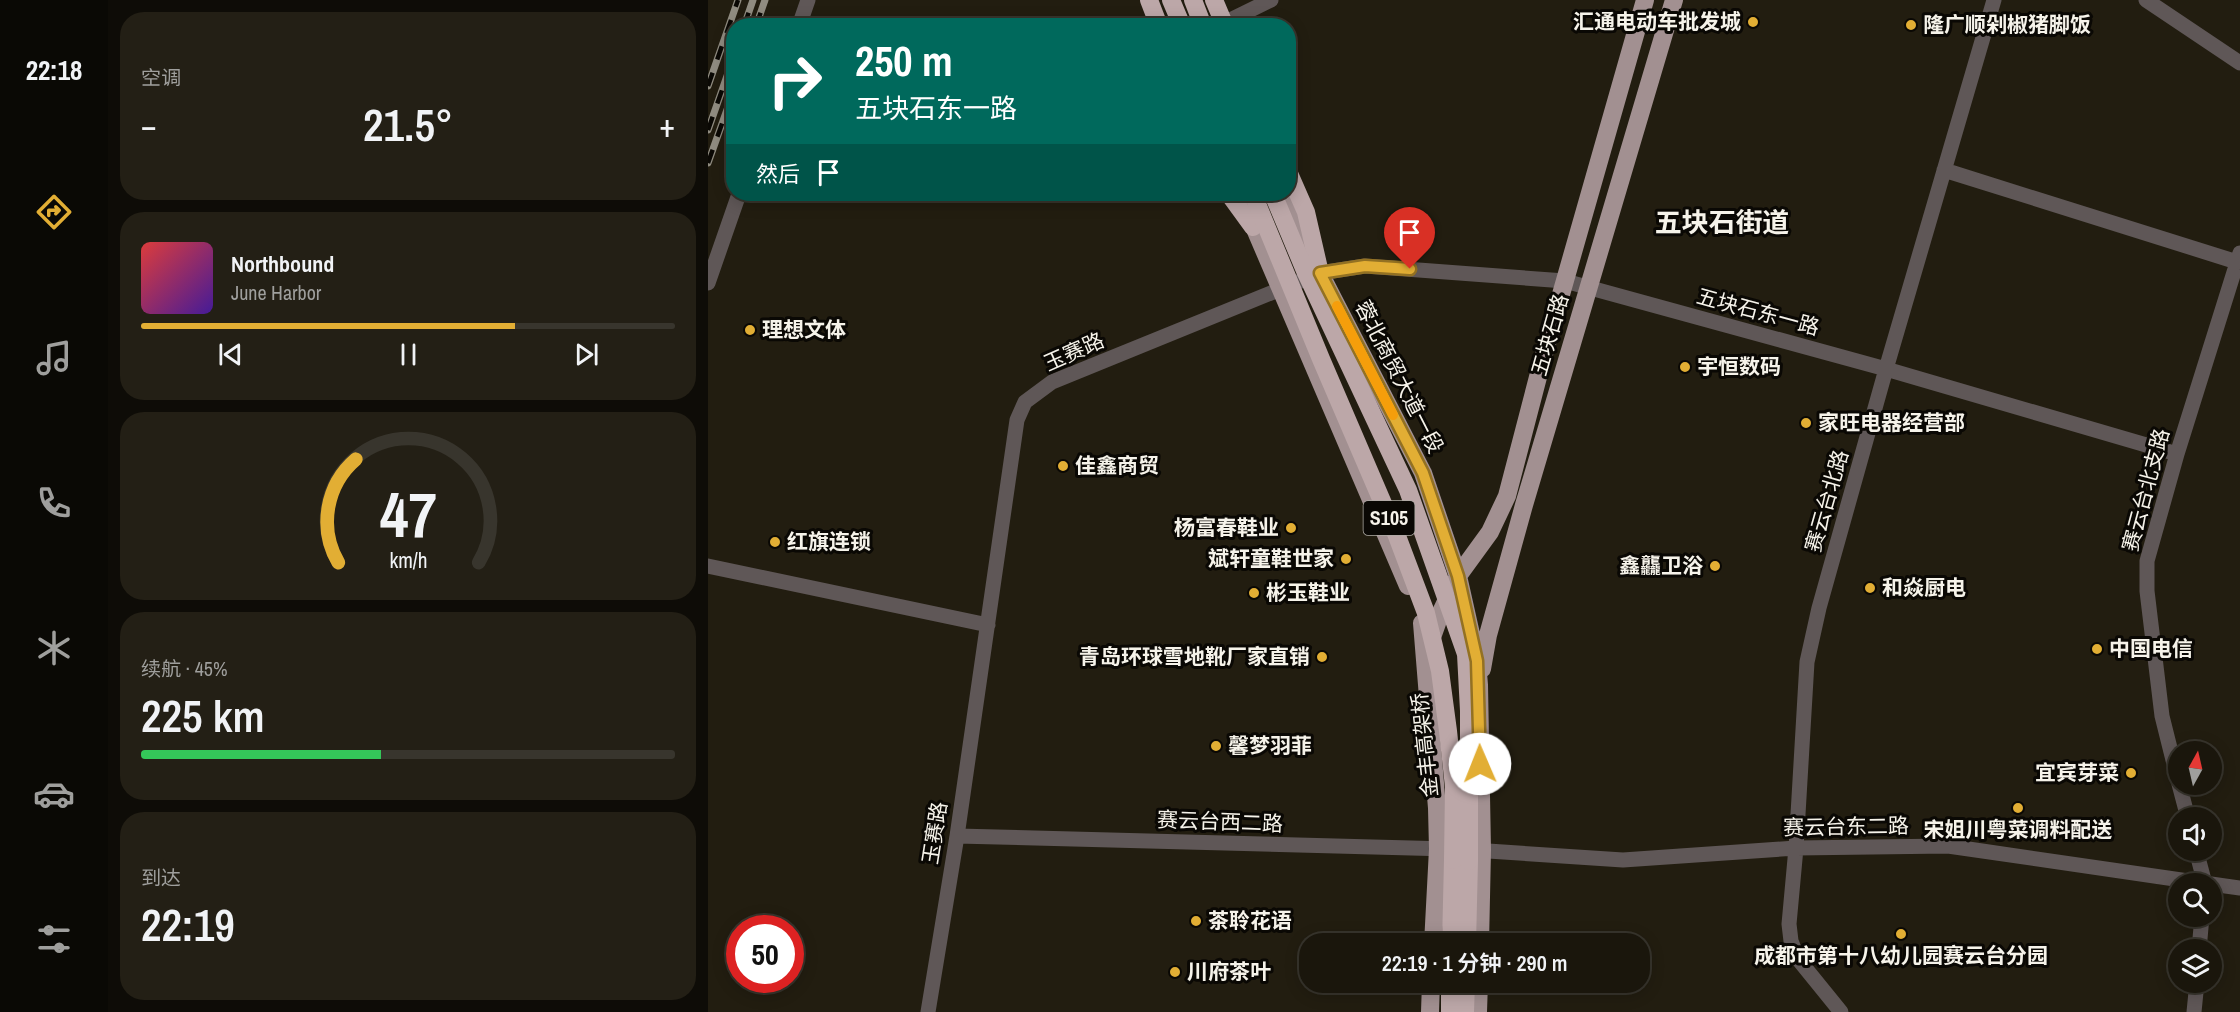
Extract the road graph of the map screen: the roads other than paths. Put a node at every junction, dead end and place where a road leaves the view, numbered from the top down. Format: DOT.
graph roads {
  1 [pos="808,0"];
  2 [pos="1149,0"];
  3 [pos="1163,0"];
  4 [pos="1172,0"];
  5 [pos="1193,0"];
  6 [pos="1201,0"];
  7 [pos="1214,0"];
  8 [pos="1271,0"];
  9 [pos="1645,0"];
  10 [pos="1674,0"];
  11 [pos="1995,0"];
  12 [pos="2146,0"];
  13 [pos="802,18"];
  14 [pos="1156,18"];
  15 [pos="1171,18"];
  16 [pos="1179,18"];
  17 [pos="1200,18"];
  18 [pos="1208,18"];
  19 [pos="1222,18"];
  20 [pos="1234,18"];
  21 [pos="2240,63"];
  22 [pos="1944,170"];
  23 [pos="1296,189"];
  24 [pos="737,201"];
  25 [pos="1234,201"];
  26 [pos="1243,201"];
  27 [pos="1256,201"];
  28 [pos="1276,201"];
  29 [pos="1287,201"];
  30 [pos="1253,227"];
  31 [pos="2239,257"];
  32 [pos="1320,273"];
  33 [pos="1565,281"];
  34 [pos="708,283"];
  35 [pos="1587,286"];
  36 [pos="1280,291"];
  37 [pos="1886,369"];
  38 [pos="2177,454"];
  39 [pos="708,566"];
  40 [pos="1458,576"];
  41 [pos="988,625"];
  42 [pos="1426,657"];
  43 [pos="1479,686"];
  44 [pos="2168,741"];
  45 [pos="957,836"];
  46 [pos="1796,848"];
  47 [pos="1438,849"];
  48 [pos="1468,857"];
  49 [pos="2168,877"];
  50 [pos="2222,885"];
  51 [pos="2240,888"];
  52 [pos="1434,933"];
  53 [pos="1453,933"];
  54 [pos="1467,933"];
  55 [pos="1478,933"];
  56 [pos="1431,993"];
  57 [pos="1450,993"];
  58 [pos="1466,993"];
  59 [pos="1479,993"];
  60 [pos="2196,993"];
  61 [pos="928,1012"];
  62 [pos="1430,1012"];
  63 [pos="1450,1012"];
  64 [pos="1466,1012"];
  65 [pos="1478,1012"];
  66 [pos="1841,1012"];
  67 [pos="2194,1012"];
  1 -- 13 [label="street"];
  2 -- 14 [label="highway"];
  3 -- 15 [label="main road"];
  4 -- 16 [label="highway"];
  5 -- 17 [label="highway"];
  6 -- 18 [label="main road"];
  7 -- 19 [label="highway, bridge"];
  8 -- 20 [label="street"];
  9 -- 33 [label="main road, 五块石路"];
  10 -- 35 [label="main road, 五块石路"];
  11 -- 22 [label="street, 赛云台北路"];
  12 -- 21 [label="street"];
  22 -- 31 [label="street"];
  22 -- 37 [label="street, 赛云台北路"];
  23 -- 32 [label="highway"];
  24 -- 34 [label="street"];
  25 -- 30 [label="highway"];
  26 -- 30 [label="main road"];
  27 -- 48 [label="highway, 金丰高架桥 / S105, bridge"];
  28 -- 48 [label="highway, 金丰高架桥 / S105, bridge"];
  29 -- 32 [label="main road, 蓉北商贸大道一段"];
  30 -- 36 [label="main road"];
  31 -- 38 [label="street, 赛云台北支路"];
  32 -- 33 [label="street, 五块石东一路"];
  32 -- 36 [label="street, 玉赛路"];
  32 -- 40 [label="main road, 蓉北商贸大道一段"];
  33 -- 35 [label="street, 五块石东一路"];
  33 -- 40 [label="main road, 五块石路"];
  35 -- 37 [label="street, 五块石东一路"];
  35 -- 43 [label="main road, 五块石路"];
  36 -- 41 [label="street, 玉赛路"];
  36 -- 42 [label="main road"];
  37 -- 38 [label="street, 五块石东一路"];
  37 -- 46 [label="street, 赛云台北路"];
  38 -- 44 [label="street, 赛云台北支路"];
  39 -- 41 [label="street"];
  40 -- 42 [label="main road, 五块石路"];
  40 -- 43 [label="main road, 蓉北商贸大道一段"];
  41 -- 45 [label="street, 玉赛路"];
  42 -- 47 [label="main road"];
  43 -- 48 [label="main road, 蓉北商贸大道一段"];
  45 -- 47 [label="street, 赛云台西二路"];
  45 -- 61 [label="street, 玉赛路"];
  46 -- 48 [label="street, 赛云台东二路"];
  46 -- 49 [label="street, 赛云台东二路"];
  46 -- 66 [label="street, 赛云台北路"];
  47 -- 48 [label="street, 赛云台西二路"];
  47 -- 52 [label="main road"];
  48 -- 53 [label="highway, 蓉北商贸大道一段"];
  48 -- 54 [label="highway"];
  48 -- 55 [label="main road, 蓉北商贸大道一段"];
  50 -- 51 [label="street, 赛云台东二路"];
  56 -- 62 [label="main road"];
  57 -- 63 [label="highway"];
  58 -- 64 [label="highway"];
  59 -- 65 [label="main road"];
  60 -- 67 [label="street"];
}
